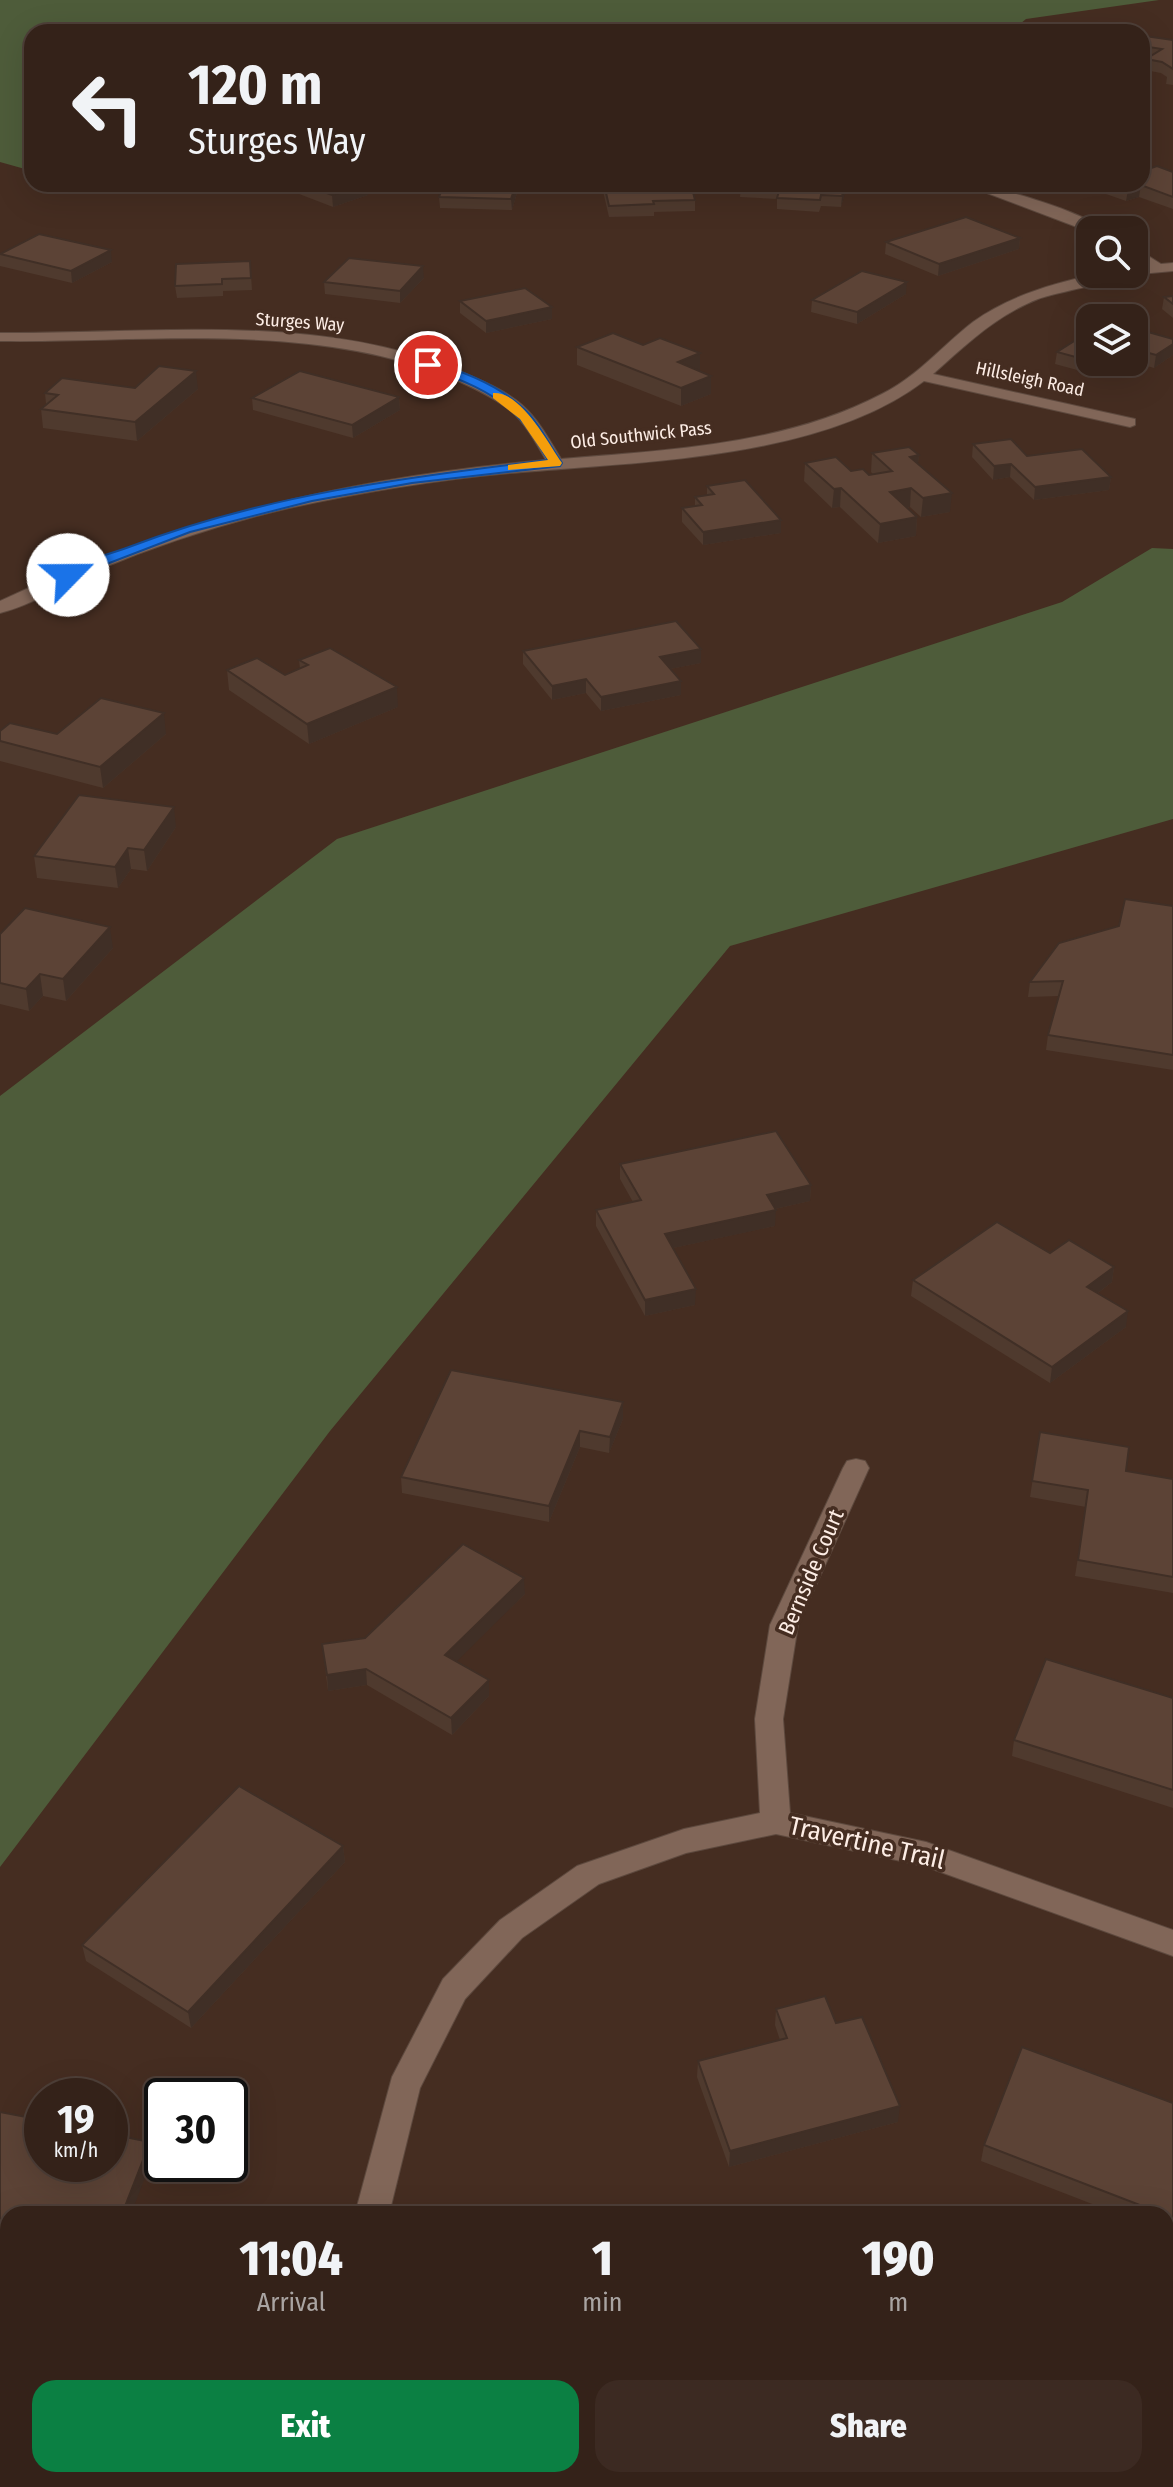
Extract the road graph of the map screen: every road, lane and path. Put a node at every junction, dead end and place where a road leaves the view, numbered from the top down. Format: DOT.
graph roads {
  1 [pos="994,192"];
  2 [pos="1076,221"];
  3 [pos="1148,261"];
  4 [pos="1173,267"];
  5 [pos="1157,268"];
  6 [pos="1148,270"];
  7 [pos="1076,284"];
  8 [pos="0,337"];
  9 [pos="922,376"];
  10 [pos="1130,422"];
  11 [pos="556,463"];
  12 [pos="0,608"];
  13 [pos="856,1468"];
  14 [pos="776,1822"];
  15 [pos="1173,1943"];
  16 [pos="374,2206"];
  1 -- 2 [label="street"];
  3 -- 5 [label="street"];
  4 -- 5 [label="street"];
  5 -- 6 [label="street"];
  7 -- 9 [label="street, Old Southwick Pass"];
  8 -- 11 [label="street, Sturges Way"];
  9 -- 10 [label="street, Hillsleigh Road"];
  9 -- 11 [label="street, Old Southwick Pass"];
  11 -- 12 [label="street, Old Southwick Pass"];
  13 -- 14 [label="street, Bernside Court"];
  14 -- 15 [label="street, Travertine Trail"];
  14 -- 16 [label="street, Travertine Trail"];
}
